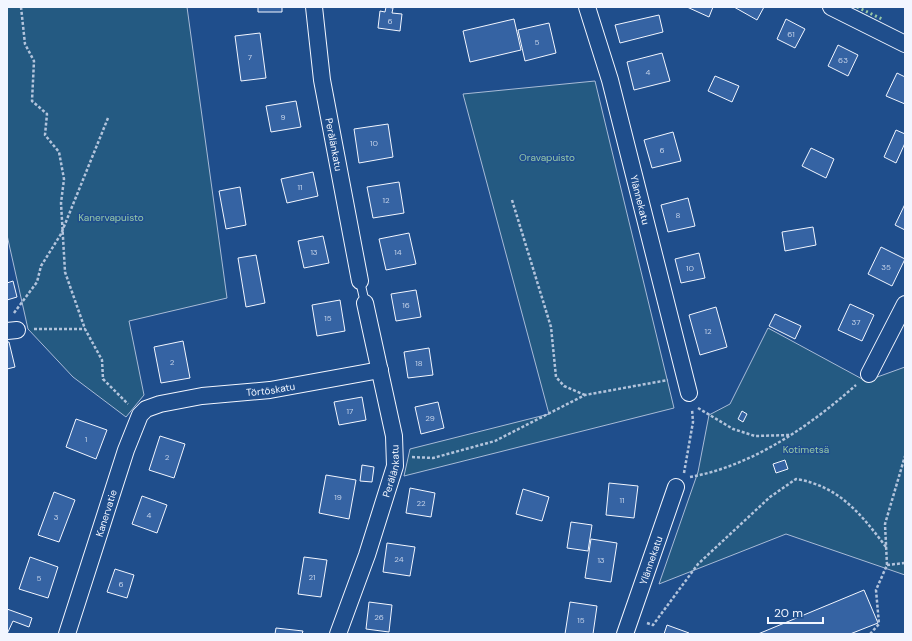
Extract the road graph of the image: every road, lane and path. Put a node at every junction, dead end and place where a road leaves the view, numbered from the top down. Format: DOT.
graph roads {
  1 [pos="21,7"];
  2 [pos="314,7"];
  3 [pos="587,7"];
  4 [pos="831,7"];
  5 [pos="905,44"];
  6 [pos="108,118"];
  7 [pos="512,200"];
  8 [pos="62,234"];
  9 [pos="360,281"];
  10 [pos="365,304"];
  11 [pos="905,304"];
  12 [pos="12,325"];
  13 [pos="85,329"];
  14 [pos="380,370"];
  15 [pos="869,374"];
  16 [pos="685,378"];
  17 [pos="585,395"];
  18 [pos="690,398"];
  19 [pos="140,415"];
  20 [pos="790,435"];
  21 [pos="395,456"];
  22 [pos="905,457"];
  23 [pos="676,487"];
  24 [pos="886,547"];
  25 [pos="905,563"];
  26 [pos="887,565"];
  27 [pos="643,622"];
  28 [pos="67,634"];
  29 [pos="338,634"];
  30 [pos="625,634"];
  31 [pos="870,634"];
  1 -- 8 [label="path"];
  2 -- 9 [label="street, Perälänkatu"];
  3 -- 16 [label="street, Ylännekatu"];
  4 -- 5 [label="street"];
  6 -- 8 [label="path"];
  7 -- 17 [label="path"];
  8 -- 12 [label="path"];
  8 -- 13 [label="path"];
  9 -- 10 [label="lane"];
  10 -- 14 [label="street, Perälänkatu"];
  11 -- 15 [label="street"];
  12 -- 13 [label="path"];
  13 -- 19 [label="path"];
  14 -- 19 [label="street, Törtöskatu"];
  14 -- 21 [label="street, Perälänkatu"];
  15 -- 20 [label="path"];
  16 -- 17 [label="path"];
  16 -- 18 [label="street, Ylännekatu"];
  17 -- 21 [label="path"];
  18 -- 20 [label="path"];
  18 -- 20 [label="path"];
  19 -- 28 [label="street, Kanervatie"];
  21 -- 29 [label="street, Perälänkatu"];
  22 -- 24 [label="path"];
  23 -- 30 [label="street, Ylännekatu"];
  24 -- 26 [label="path"];
  24 -- 27 [label="path"];
  25 -- 26 [label="path"];
  26 -- 31 [label="path"];
}
